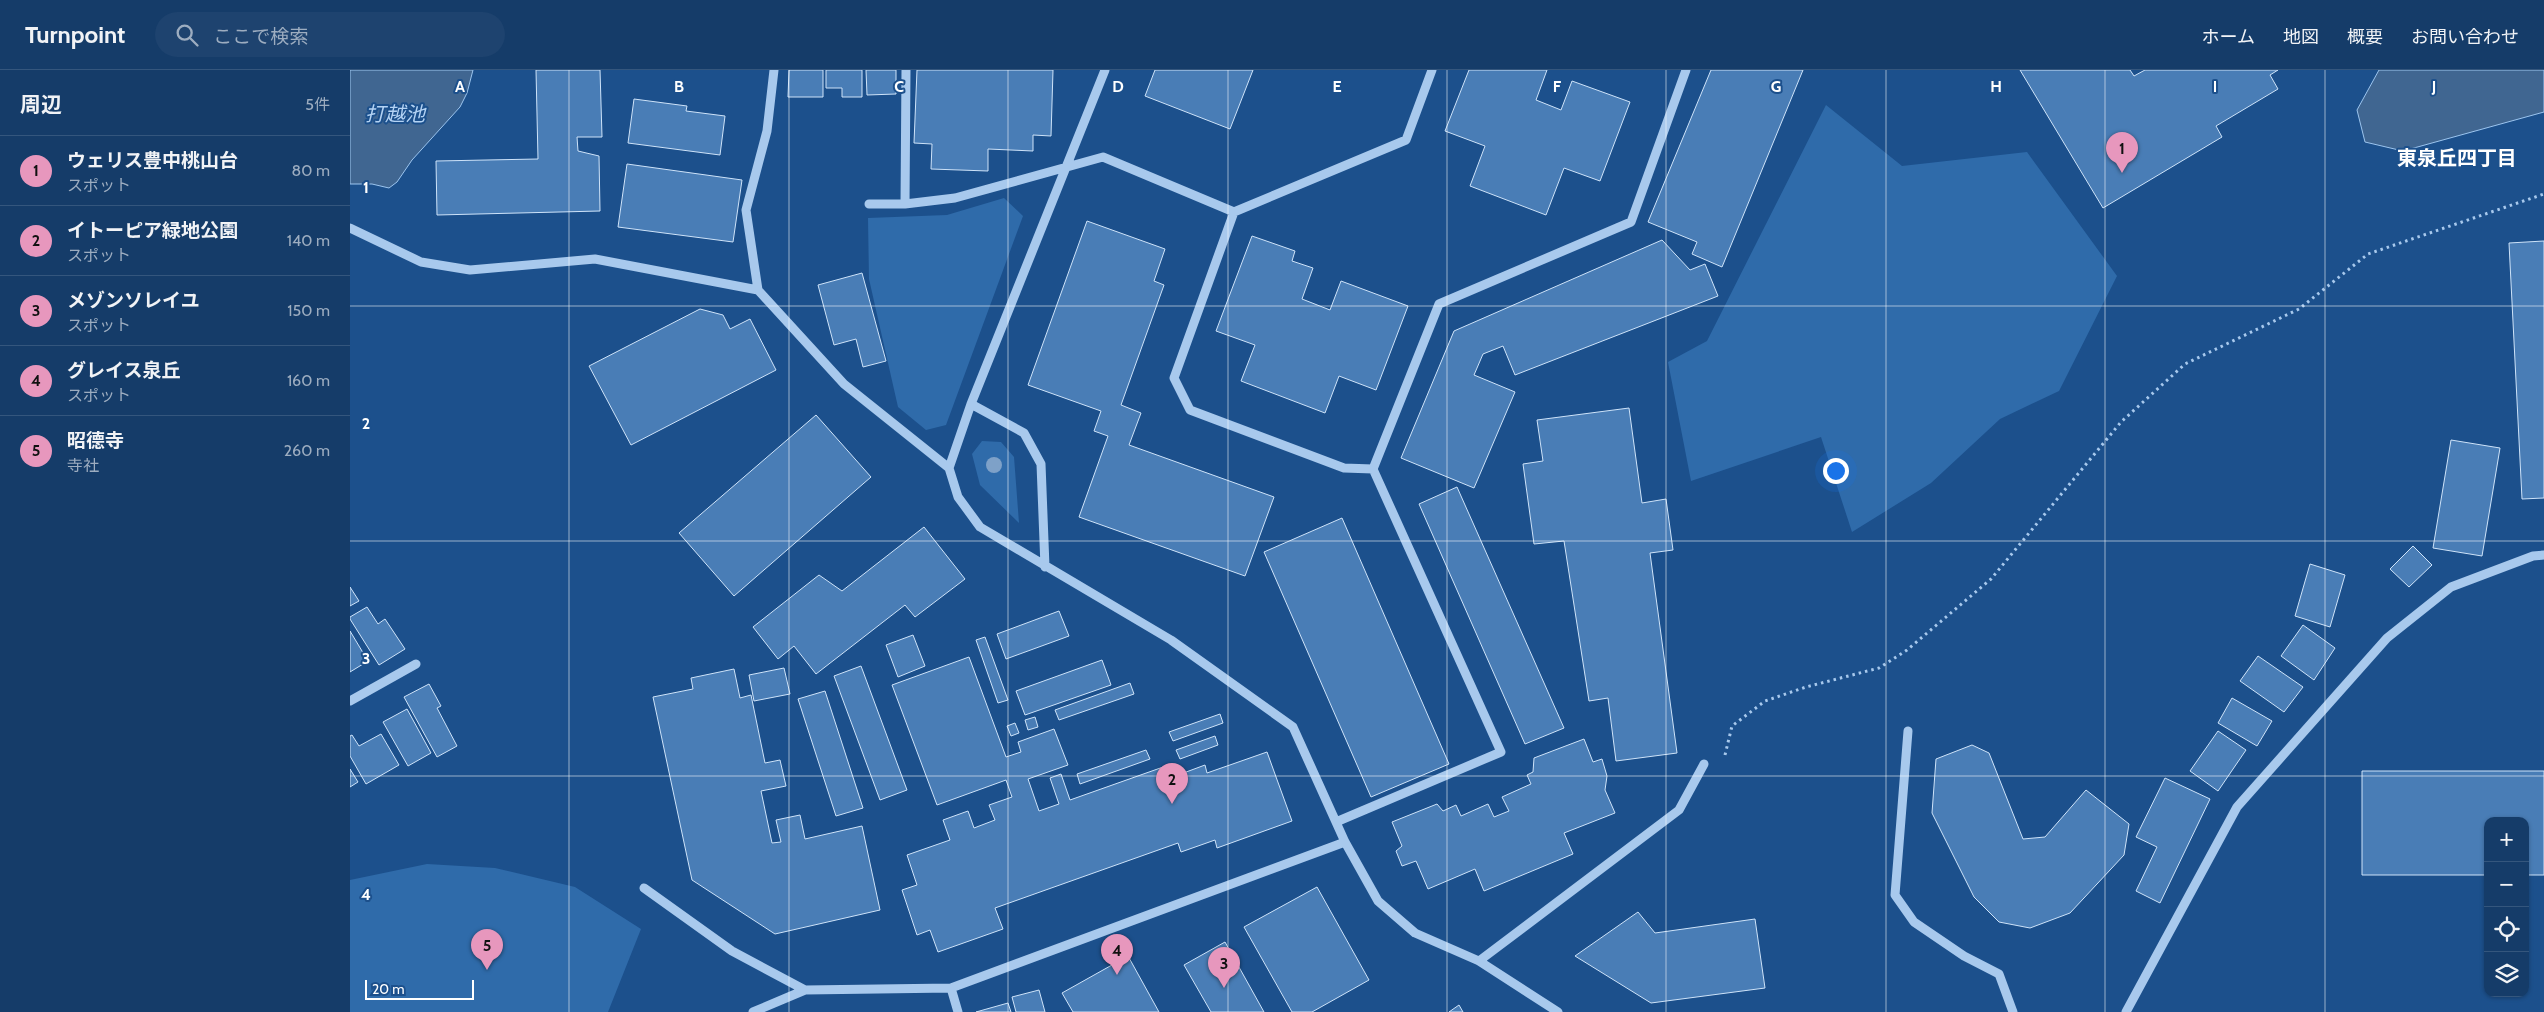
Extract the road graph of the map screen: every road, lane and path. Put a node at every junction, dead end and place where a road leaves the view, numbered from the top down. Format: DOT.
graph roads {
  1 [pos="774,70"];
  2 [pos="906,70"];
  3 [pos="1105,70"];
  4 [pos="1432,70"];
  5 [pos="1686,70"];
  6 [pos="1067,168"];
  7 [pos="2544,194"];
  8 [pos="870,204"];
  9 [pos="905,204"];
  10 [pos="1234,212"];
  11 [pos="350,228"];
  12 [pos="758,290"];
  13 [pos="971,404"];
  14 [pos="949,468"];
  15 [pos="1373,470"];
  16 [pos="2544,555"];
  17 [pos="1045,567"];
  18 [pos="416,664"];
  19 [pos="350,701"];
  20 [pos="1908,731"];
  21 [pos="1704,764"];
  22 [pos="1336,822"];
  23 [pos="1345,842"];
  24 [pos="644,888"];
  25 [pos="1479,960"];
  26 [pos="951,988"];
  27 [pos="805,990"];
  28 [pos="753,1012"];
  29 [pos="958,1012"];
  30 [pos="1558,1012"];
  31 [pos="2013,1012"];
  32 [pos="2126,1012"];
  1 -- 12 [label="street"];
  2 -- 9 [label="street"];
  3 -- 6 [label="street"];
  4 -- 10 [label="street"];
  5 -- 15 [label="street"];
  6 -- 9 [label="street"];
  6 -- 10 [label="street"];
  6 -- 13 [label="street"];
  7 -- 21 [label="path"];
  8 -- 9 [label="street"];
  10 -- 15 [label="street"];
  11 -- 12 [label="street"];
  12 -- 14 [label="street"];
  13 -- 14 [label="street"];
  13 -- 17 [label="street"];
  14 -- 17 [label="street"];
  15 -- 22 [label="street"];
  16 -- 32 [label="street"];
  17 -- 22 [label="street"];
  18 -- 19 [label="street"];
  20 -- 31 [label="street"];
  21 -- 25 [label="street"];
  22 -- 23 [label="street"];
  23 -- 25 [label="street"];
  23 -- 26 [label="street"];
  24 -- 27 [label="street"];
  25 -- 30 [label="street"];
  26 -- 27 [label="street"];
  26 -- 29 [label="street"];
  27 -- 28 [label="street"];
}
